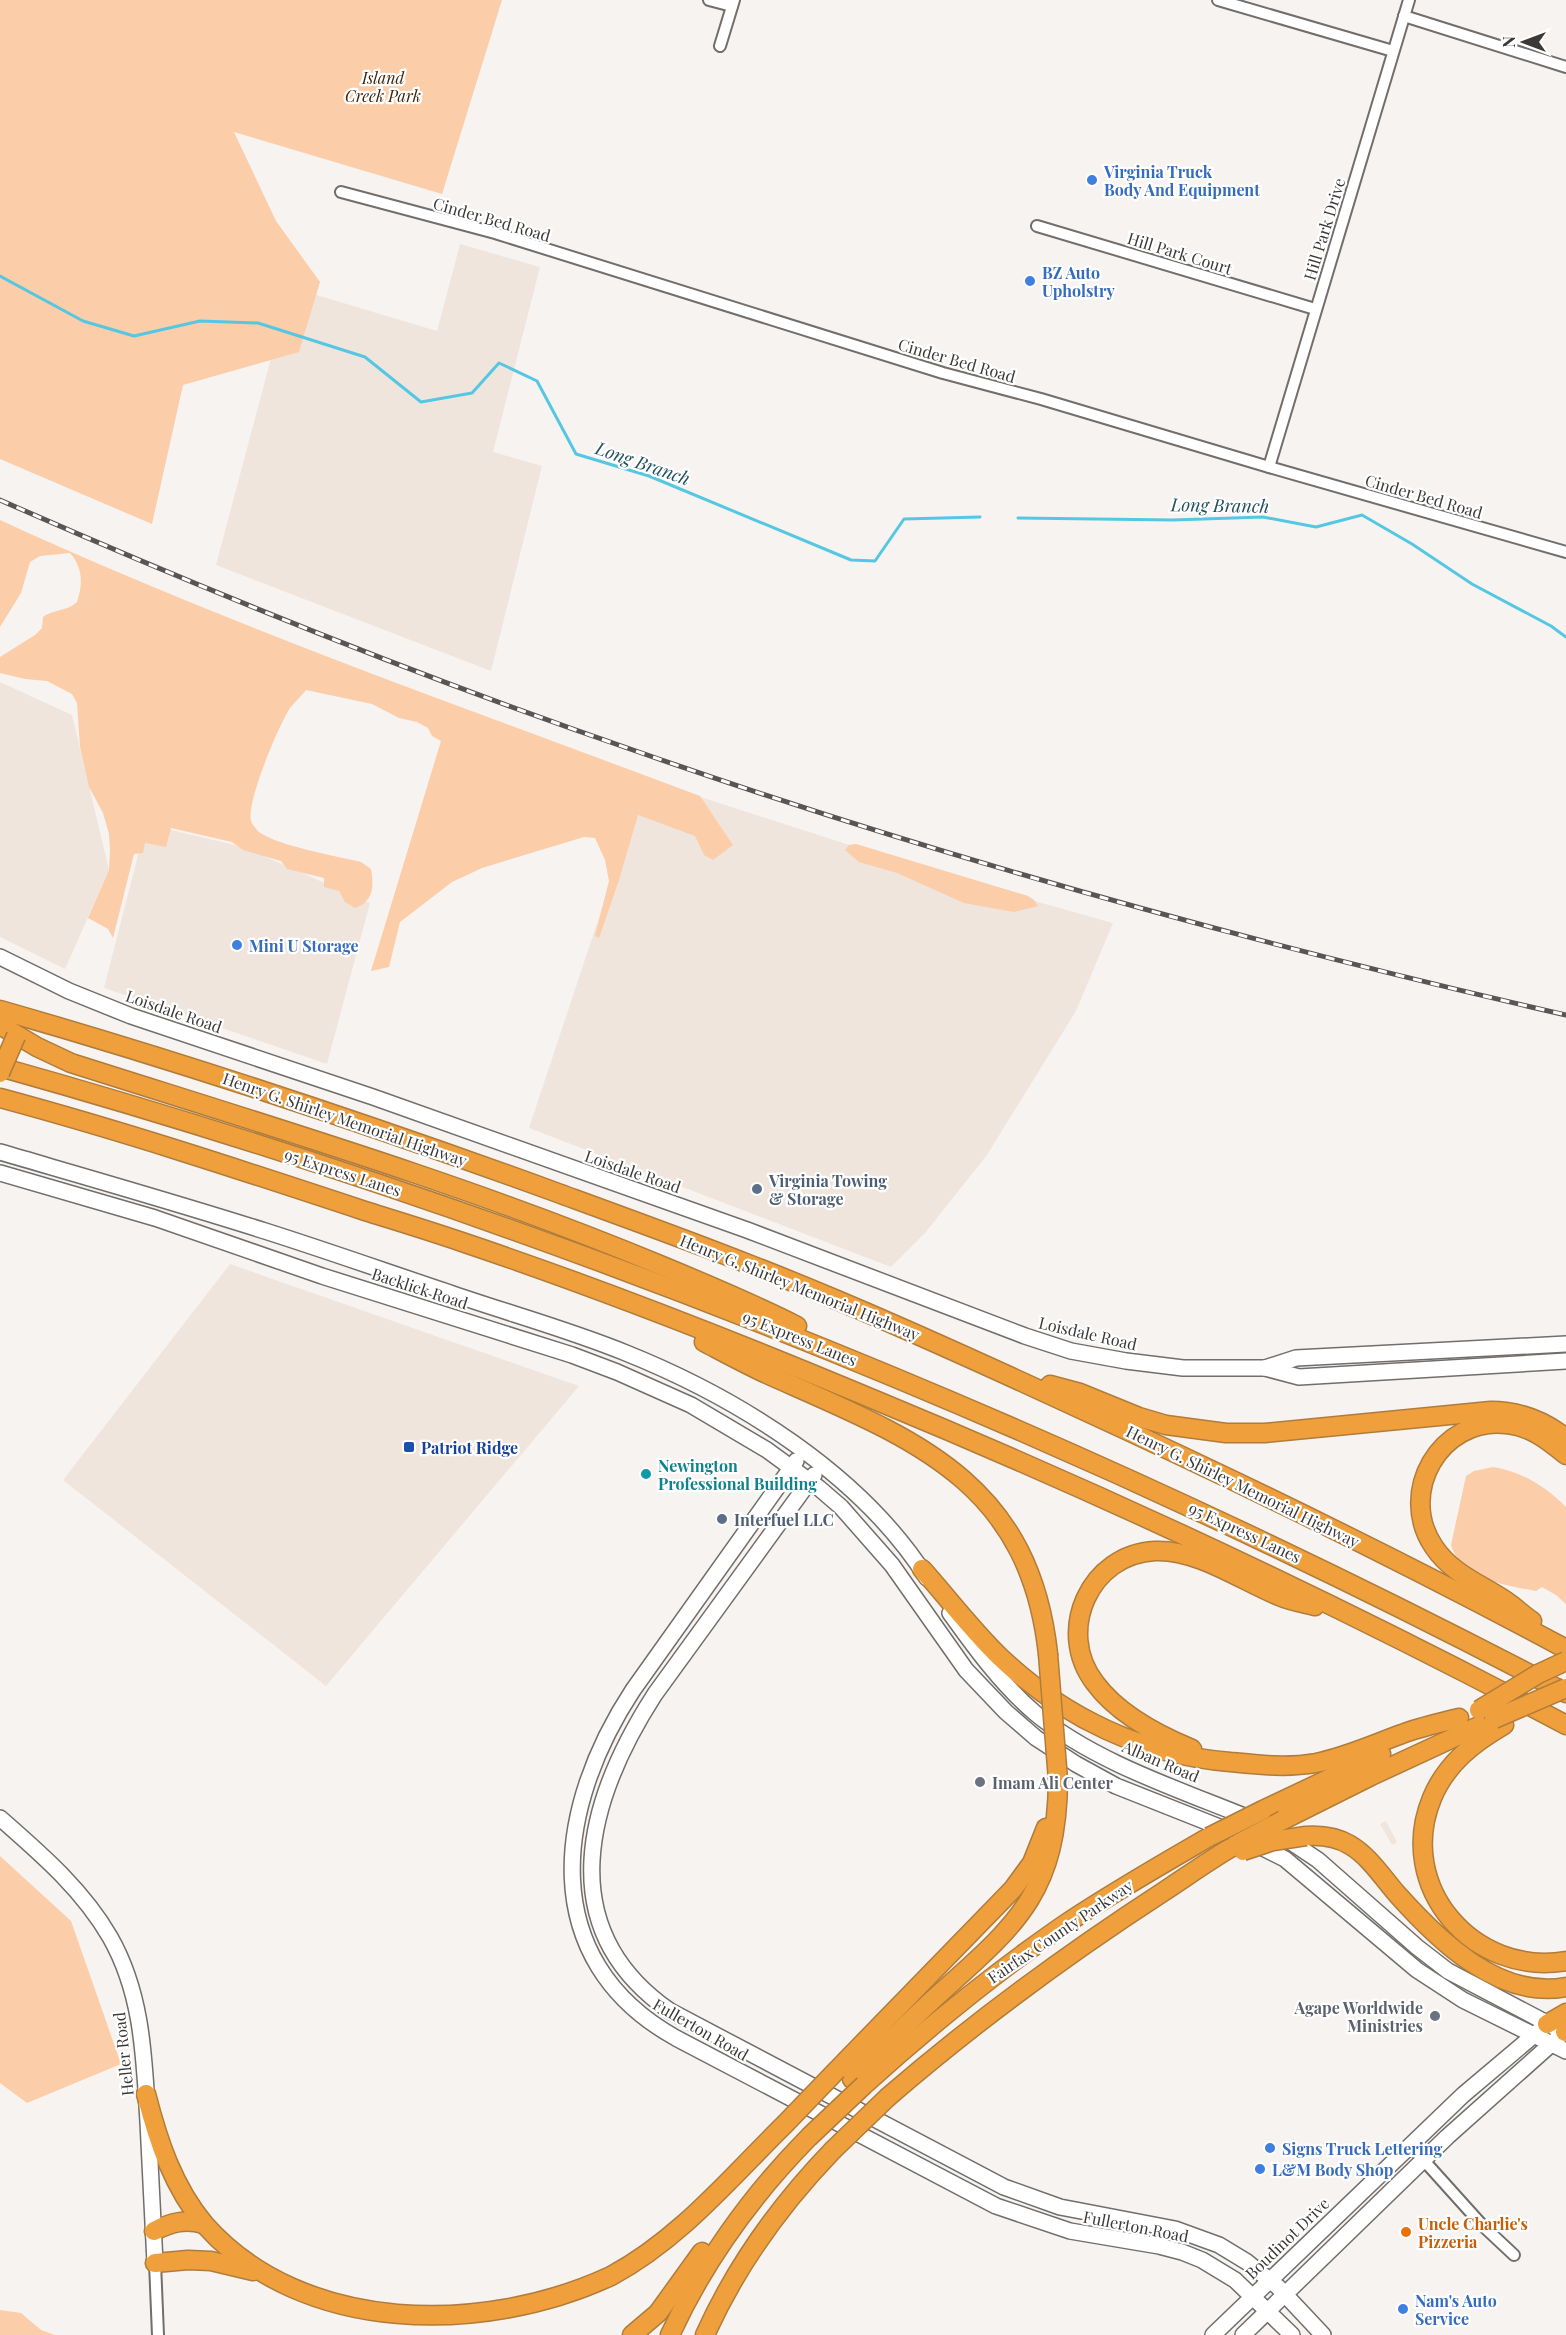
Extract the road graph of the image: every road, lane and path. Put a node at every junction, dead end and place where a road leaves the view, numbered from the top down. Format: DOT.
graph roads {
  1 [pos="709,0"];
  2 [pos="1218,0"];
  3 [pos="1409,0"];
  4 [pos="733,3"];
  5 [pos="1404,16"];
  6 [pos="720,46"];
  7 [pos="1394,51"];
  8 [pos="1566,68"];
  9 [pos="342,192"];
  10 [pos="1037,226"];
  11 [pos="1315,309"];
  12 [pos="1269,467"];
  13 [pos="1566,552"];
  14 [pos="0,957"];
  15 [pos="0,1010"];
  16 [pos="0,1026"];
  17 [pos="16,1036"];
  18 [pos="0,1067"];
  19 [pos="0,1073"];
  20 [pos="0,1098"];
  21 [pos="0,1152"];
  22 [pos="0,1173"];
  23 [pos="622,1300"];
  24 [pos="1566,1344"];
  25 [pos="1566,1361"];
  26 [pos="1265,1368"];
  27 [pos="1003,1373"];
  28 [pos="911,1383"];
  29 [pos="1566,1438"];
  30 [pos="803,1451"];
  31 [pos="1566,1455"];
  32 [pos="822,1465"];
  33 [pos="792,1467"];
  34 [pos="810,1481"];
  35 [pos="922,1569"];
  36 [pos="1354,1616"];
  37 [pos="1566,1649"];
  38 [pos="1566,1660"];
  39 [pos="1566,1673"];
  40 [pos="1566,1690"];
  41 [pos="1516,1699"];
  42 [pos="1459,1718"];
  43 [pos="1493,1718"];
  44 [pos="1566,1725"];
  45 [pos="1566,1740"];
  46 [pos="1231,1762"];
  47 [pos="1262,1816"];
  48 [pos="0,1818"];
  49 [pos="1238,1844"];
  50 [pos="1566,1961"];
  51 [pos="1566,1987"];
  52 [pos="1566,2013"];
  53 [pos="1541,2029"];
  54 [pos="1562,2035"];
  55 [pos="1566,2050"];
  56 [pos="851,2078"];
  57 [pos="146,2094"];
  58 [pos="1410,2145"];
  59 [pos="1424,2160"];
  60 [pos="748,2206"];
  61 [pos="204,2224"];
  62 [pos="154,2231"];
  63 [pos="1514,2255"];
  64 [pos="156,2263"];
  65 [pos="257,2272"];
  66 [pos="736,2275"];
  67 [pos="1269,2280"];
  68 [pos="1286,2295"];
  69 [pos="1253,2296"];
  70 [pos="1269,2312"];
  71 [pos="158,2335"];
  72 [pos="632,2335"];
  73 [pos="670,2335"];
  74 [pos="705,2335"];
  75 [pos="716,2335"];
  76 [pos="1213,2335"];
  77 [pos="1243,2335"];
  78 [pos="1292,2335"];
  79 [pos="1323,2335"];
  1 -- 4 [label="street"];
  2 -- 7 [label="street"];
  3 -- 5 [label="street, Hill Park Drive"];
  4 -- 6 [label="street"];
  5 -- 7 [label="street, Hill Park Drive"];
  5 -- 8 [label="street"];
  7 -- 11 [label="street, Hill Park Drive"];
  9 -- 12 [label="street, Cinder Bed Road"];
  10 -- 11 [label="street, Hill Park Court"];
  11 -- 12 [label="street, Hill Park Drive"];
  12 -- 13 [label="street, Cinder Bed Road"];
  14 -- 26 [label="main road, Loisdale Road"];
  15 -- 27 [label="highway, Henry G. Shirley Memorial Highway"];
  16 -- 17 [label="highway"];
  17 -- 19 [label="highway, bridge"];
  17 -- 28 [label="highway"];
  18 -- 28 [label="highway, 95 Express Lanes"];
  20 -- 23 [label="highway"];
  21 -- 30 [label="main road, Backlick Road"];
  22 -- 33 [label="main road, Backlick Road"];
  23 -- 36 [label="highway"];
  23 -- 56 [label="highway, bridge"];
  24 -- 26 [label="main road, Loisdale Road"];
  25 -- 26 [label="main road, Loisdale Road"];
  27 -- 29 [label="highway"];
  27 -- 37 [label="highway, Henry G. Shirley Memorial Highway"];
  28 -- 40 [label="highway, 95 Express Lanes"];
  30 -- 32 [label="main road, Alban Road"];
  30 -- 33 [label="main road, Fullerton Road"];
  31 -- 37 [label="highway"];
  32 -- 34 [label="main road, Fullerton Road"];
  32 -- 35 [label="main road, Alban Road"];
  33 -- 34 [label="main road, Backlick Road"];
  33 -- 69 [label="main road, Fullerton Road"];
  34 -- 49 [label="main road, Alban Road"];
  34 -- 67 [label="main road, Fullerton Road"];
  35 -- 46 [label="highway"];
  35 -- 47 [label="main road, Alban Road"];
  36 -- 41 [label="highway"];
  36 -- 46 [label="highway"];
  38 -- 43 [label="highway, bridge"];
  39 -- 43 [label="highway, Fairfax County Parkway, bridge"];
  40 -- 43 [label="highway, Fairfax County Parkway, bridge"];
  41 -- 44 [label="highway"];
  41 -- 45 [label="highway"];
  42 -- 43 [label="highway, Fairfax County Parkway"];
  42 -- 46 [label="highway"];
  42 -- 47 [label="highway, Fairfax County Parkway"];
  43 -- 49 [label="highway, Fairfax County Parkway, bridge"];
  43 -- 50 [label="highway"];
  47 -- 53 [label="main road, Alban Road"];
  47 -- 56 [label="highway, Fairfax County Parkway, bridge"];
  48 -- 57 [label="main road, Heller Road"];
  49 -- 51 [label="highway, bridge"];
  49 -- 53 [label="main road, Alban Road"];
  49 -- 66 [label="highway, Fairfax County Parkway, bridge"];
  52 -- 53 [label="highway"];
  53 -- 54 [label="main road, Alban Road"];
  53 -- 58 [label="main road, Boudinot Drive"];
  54 -- 55 [label="main road, Alban Road"];
  54 -- 59 [label="main road"];
  56 -- 60 [label="highway, Fairfax County Parkway, bridge"];
  56 -- 65 [label="highway, bridge"];
  57 -- 61 [label="highway"];
  57 -- 62 [label="main road, Heller Road"];
  58 -- 59 [label="street"];
  58 -- 67 [label="main road, Boudinot Drive"];
  59 -- 63 [label="street"];
  59 -- 68 [label="main road"];
  60 -- 72 [label="highway"];
  60 -- 73 [label="highway, Fairfax County Parkway"];
  61 -- 62 [label="highway"];
  61 -- 65 [label="highway"];
  62 -- 64 [label="main road, Heller Road"];
  64 -- 65 [label="highway"];
  64 -- 71 [label="street, Heller Road"];
  66 -- 74 [label="highway, Fairfax County Parkway"];
  66 -- 75 [label="highway"];
  67 -- 68 [label="main road, Fullerton Road"];
  67 -- 69 [label="main road, Boudinot Drive"];
  68 -- 70 [label="main road"];
  68 -- 79 [label="main road, Fullerton Road"];
  69 -- 70 [label="main road, Fullerton Road"];
  69 -- 76 [label="main road, Boudinot Drive"];
  70 -- 77 [label="main road"];
  70 -- 78 [label="main road, Fullerton Road"];
}
